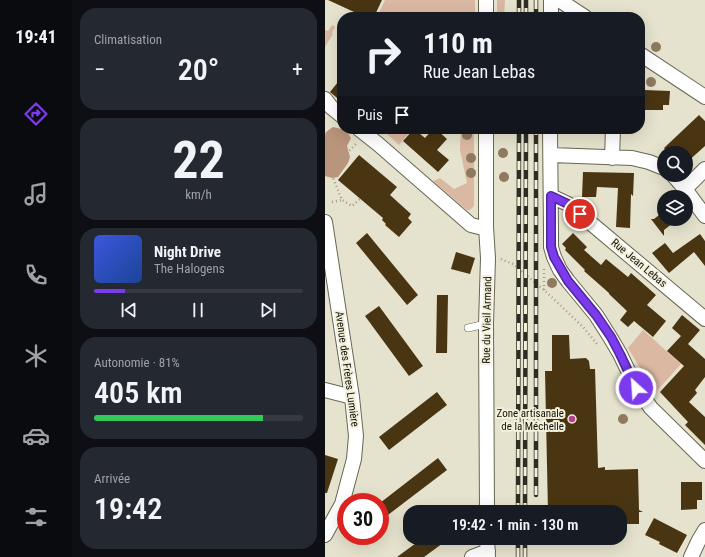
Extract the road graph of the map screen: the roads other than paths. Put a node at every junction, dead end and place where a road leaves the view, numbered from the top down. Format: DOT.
graph roads {
  1 [pos="486,0"];
  2 [pos="551,0"];
  3 [pos="559,0"];
  4 [pos="486,12"];
  5 [pos="551,12"];
  6 [pos="577,12"];
  7 [pos="645,57"];
  8 [pos="705,97"];
  9 [pos="486,134"];
  10 [pos="550,134"];
  11 [pos="613,134"];
  12 [pos="360,136"];
  13 [pos="551,155"];
  14 [pos="612,158"];
  15 [pos="657,165"];
  16 [pos="705,169"];
  17 [pos="679,182"];
  18 [pos="685,189"];
  19 [pos="551,196"];
  20 [pos="705,216"];
  21 [pos="325,222"];
  22 [pos="486,228"];
  23 [pos="705,319"];
  24 [pos="486,324"];
  25 [pos="468,328"];
  26 [pos="325,390"];
  27 [pos="352,397"];
  28 [pos="705,461"];
  29 [pos="487,505"];
  30 [pos="705,530"];
  31 [pos="325,535"];
  32 [pos="488,549"];
  33 [pos="472,557"];
  34 [pos="691,557"];
  1 -- 4 [label="street"];
  2 -- 5 [label="street"];
  3 -- 6 [label="street"];
  7 -- 8 [label="street"];
  9 -- 22 [label="street, Rue du Vieil Armand"];
  10 -- 13 [label="street"];
  11 -- 14 [label="street"];
  12 -- 22 [label="street"];
  13 -- 14 [label="street"];
  13 -- 19 [label="street"];
  14 -- 15 [label="street"];
  16 -- 18 [label="street"];
  17 -- 18 [label="street"];
  18 -- 20 [label="street"];
  19 -- 23 [label="street, Rue Jean Lebas"];
  19 -- 28 [label="street"];
  21 -- 27 [label="street, Avenue des Frères Lumière"];
  22 -- 24 [label="street, Rue du Vieil Armand"];
  24 -- 25 [label="lane"];
  24 -- 29 [label="street, Rue du Vieil Armand"];
  26 -- 27 [label="street"];
  27 -- 31 [label="street, Avenue des Frères Lumière"];
  30 -- 34 [label="street"];
  32 -- 33 [label="street"];
}
